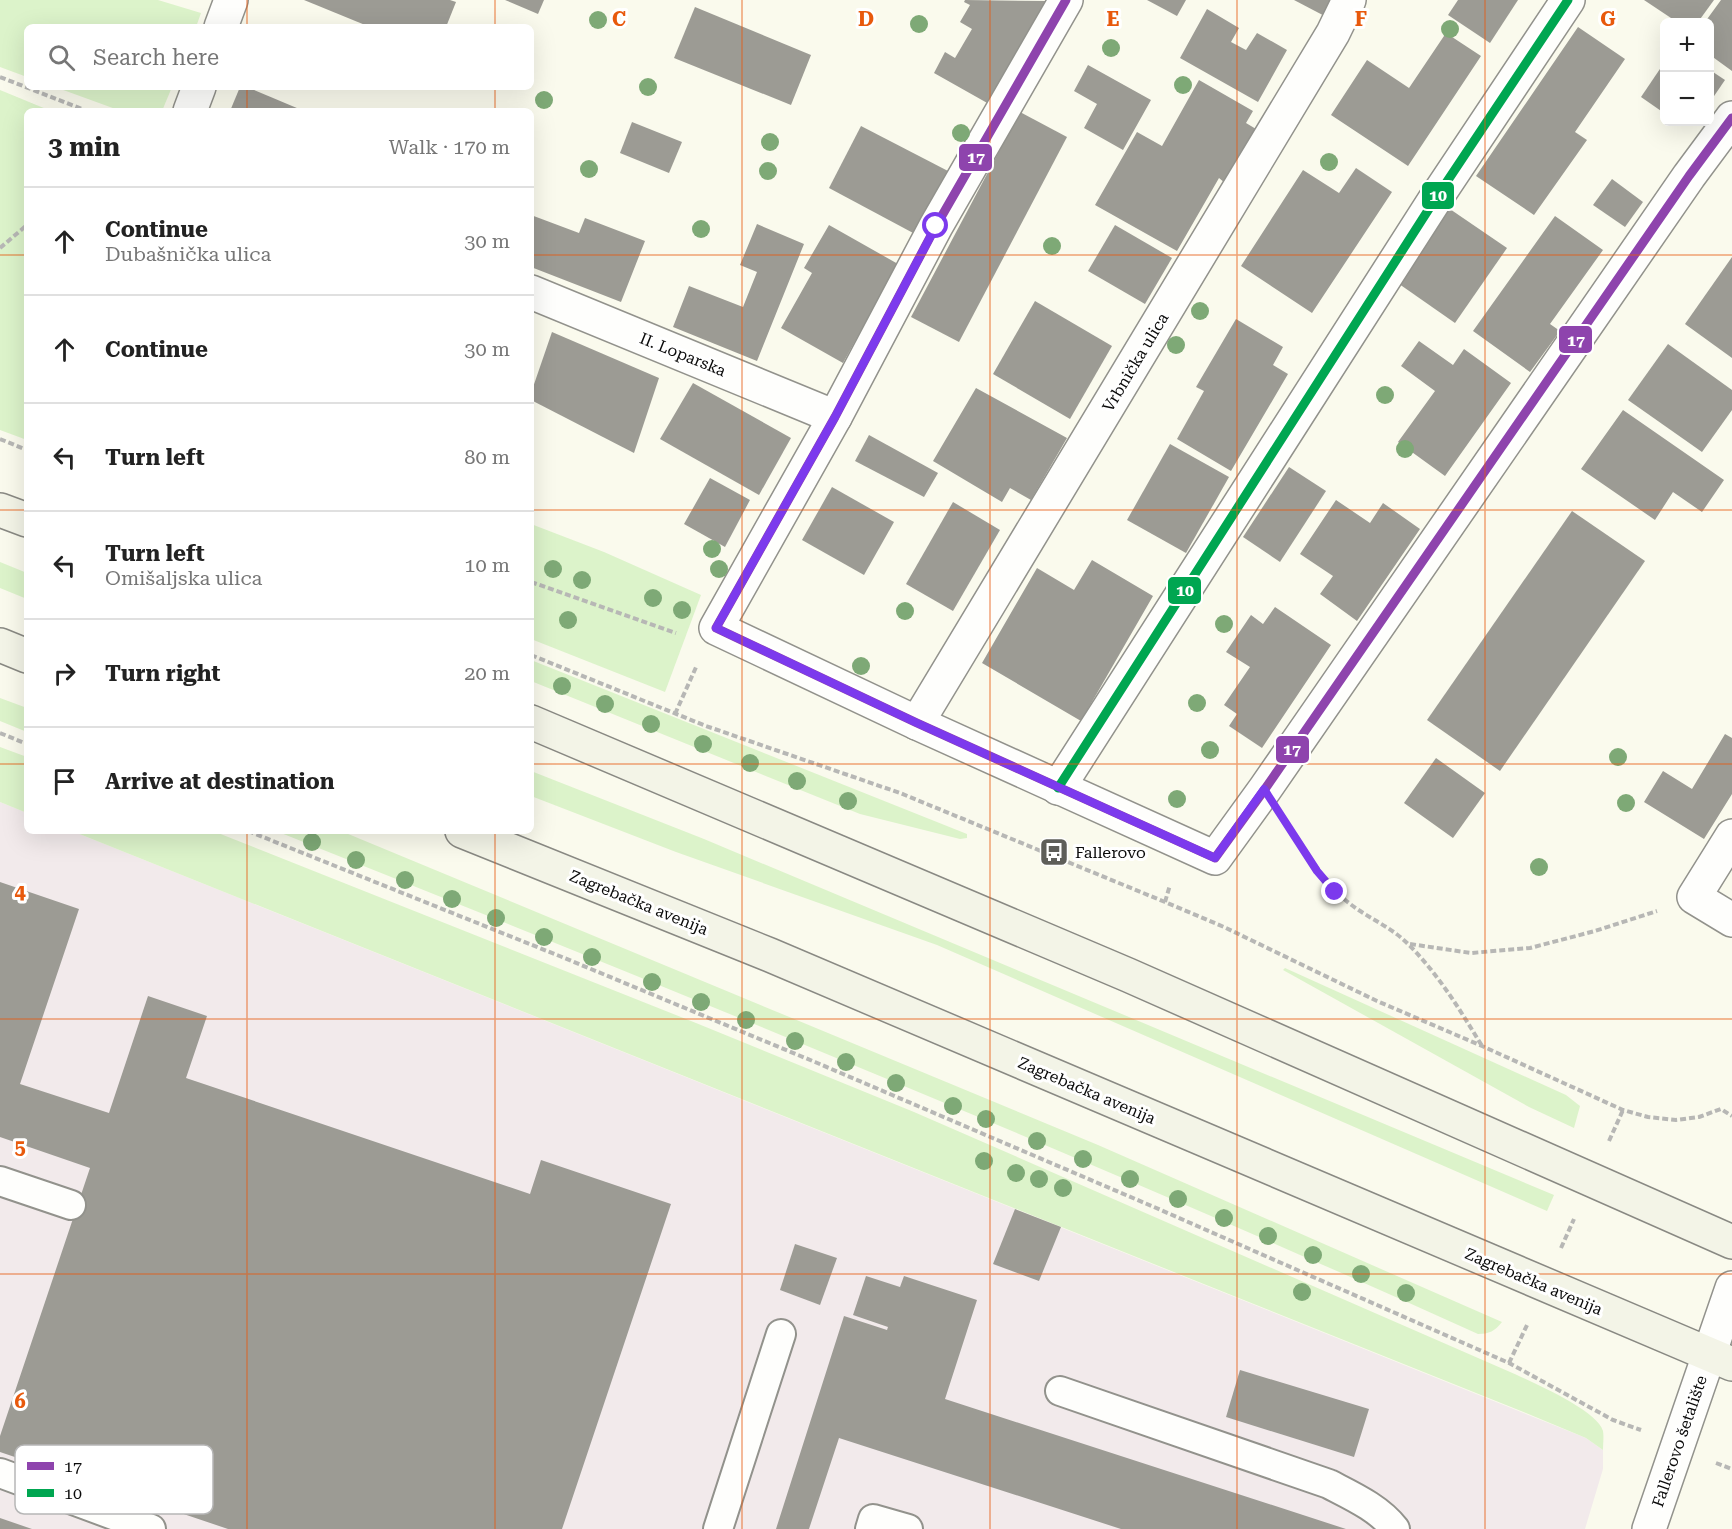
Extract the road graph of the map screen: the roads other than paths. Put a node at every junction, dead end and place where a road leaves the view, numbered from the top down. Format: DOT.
graph roads {
  1 [pos="231,0"];
  2 [pos="1066,0"];
  3 [pos="1349,0"];
  4 [pos="1568,0"];
  5 [pos="222,24"];
  6 [pos="198,90"];
  7 [pos="191,108"];
  8 [pos="1732,118"];
  9 [pos="534,293"];
  10 [pos="835,417"];
  11 [pos="0,510"];
  12 [pos="24,519"];
  13 [pos="0,645"];
  14 [pos="24,655"];
  15 [pos="534,723"];
  16 [pos="917,723"];
  17 [pos="1059,788"];
  18 [pos="469,834"];
  19 [pos="1732,836"];
  20 [pos="1732,920"];
  21 [pos="0,1181"];
  22 [pos="71,1205"];
  23 [pos="1732,1242"];
  24 [pos="1732,1288"];
  25 [pos="781,1334"];
  26 [pos="1721,1359"];
  27 [pos="1060,1390"];
  28 [pos="0,1473"];
  29 [pos="15,1479"];
  30 [pos="111,1514"];
  31 [pos="151,1529"];
  32 [pos="718,1529"];
  33 [pos="870,1529"];
  34 [pos="908,1529"];
  35 [pos="1395,1529"];
  36 [pos="1649,1529"];
  1 -- 5 [label="street"];
  2 -- 10 [label="street"];
  3 -- 16 [label="street, Vrbnička ulica"];
  4 -- 17 [label="street"];
  6 -- 7 [label="street"];
  8 -- 17 [label="street"];
  9 -- 10 [label="street, II. Loparska"];
  10 -- 16 [label="street"];
  11 -- 12 [label="main road"];
  13 -- 14 [label="main road"];
  15 -- 23 [label="main road"];
  16 -- 17 [label="street"];
  18 -- 26 [label="main road, Zagrebačka avenija"];
  19 -- 20 [label="street"];
  21 -- 22 [label="lane"];
  24 -- 26 [label="street"];
  25 -- 32 [label="lane"];
  26 -- 36 [label="street, Fallerovo šetalište"];
  27 -- 35 [label="lane"];
  28 -- 29 [label="lane"];
  30 -- 31 [label="lane"];
  33 -- 34 [label="lane"];
}
